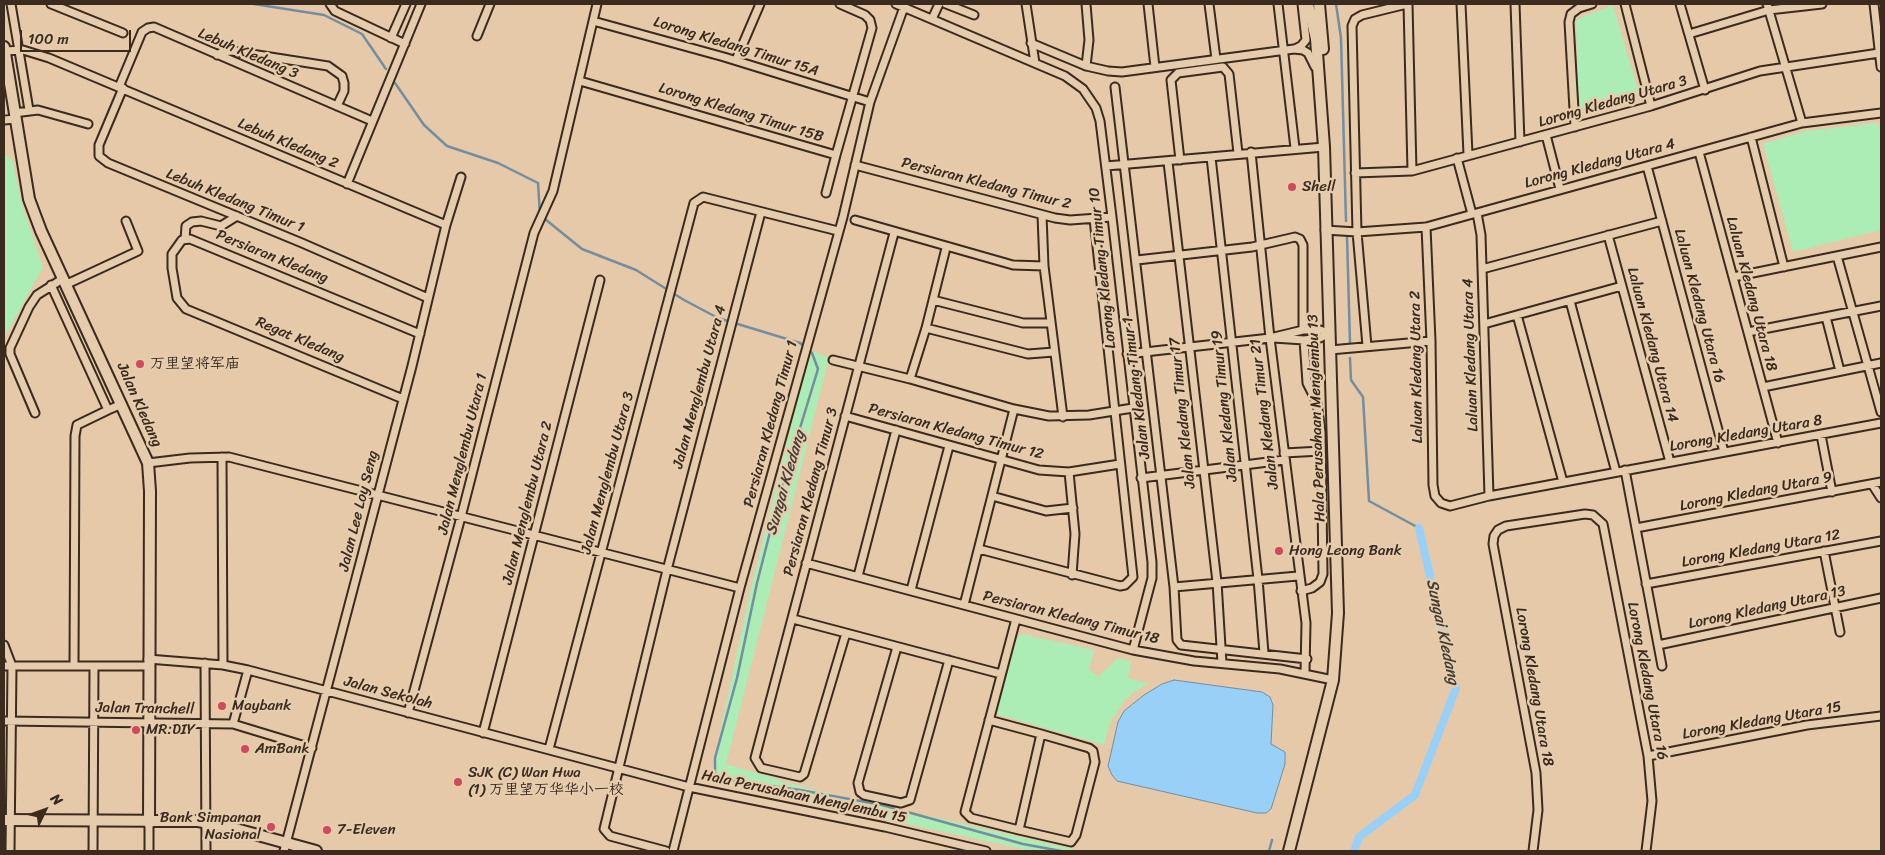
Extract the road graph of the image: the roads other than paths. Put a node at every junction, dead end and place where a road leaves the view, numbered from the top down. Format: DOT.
graph roads {
  1 [pos="11,4"];
  2 [pos="51,4"];
  3 [pos="330,4"];
  4 [pos="406,4"];
  5 [pos="421,4"];
  6 [pos="490,4"];
  7 [pos="597,4"];
  8 [pos="760,4"];
  9 [pos="840,4"];
  10 [pos="896,4"];
  11 [pos="939,4"];
  12 [pos="946,4"];
  13 [pos="1026,4"];
  14 [pos="1086,4"];
  15 [pos="1148,4"];
  16 [pos="1209,4"];
  17 [pos="1278,4"];
  18 [pos="1302,4"];
  19 [pos="1308,4"];
  20 [pos="1314,4"];
  21 [pos="1319,4"];
  22 [pos="1326,4"];
  23 [pos="1408,4"];
  24 [pos="1460,4"];
  25 [pos="1515,4"];
  26 [pos="1592,4"];
  27 [pos="1625,4"];
  28 [pos="1680,4"];
  29 [pos="1822,4"];
  30 [pos="1874,4"];
  31 [pos="904,7"];
  32 [pos="1768,7"];
  33 [pos="974,15"];
  34 [pos="932,19"];
  35 [pos="592,21"];
  36 [pos="1322,25"];
  37 [pos="123,33"];
  38 [pos="1689,34"];
  39 [pos="477,36"];
  40 [pos="391,38"];
  41 [pos="1316,39"];
  42 [pos="1031,43"];
  43 [pos="404,44"];
  44 [pos="4,47"];
  45 [pos="18,50"];
  46 [pos="1294,50"];
  47 [pos="4,51"];
  48 [pos="1283,51"];
  49 [pos="1879,53"];
  50 [pos="217,55"];
  51 [pos="1216,59"];
  52 [pos="736,60"];
  53 [pos="1035,63"];
  54 [pos="1086,66"];
  55 [pos="1784,66"];
  56 [pos="1881,67"];
  57 [pos="1155,68"];
  58 [pos="580,81"];
  59 [pos="1115,87"];
  60 [pos="1318,87"];
  61 [pos="121,88"];
  62 [pos="1705,90"];
  63 [pos="852,96"];
  64 [pos="870,102"];
  65 [pos="337,106"];
  66 [pos="1652,106"];
  67 [pos="29,110"];
  68 [pos="1881,113"];
  69 [pos="15,116"];
  70 [pos="4,120"];
  71 [pos="372,120"];
  72 [pos="1802,122"];
  73 [pos="88,124"];
  74 [pos="1575,127"];
  75 [pos="1546,135"];
  76 [pos="1751,137"];
  77 [pos="1520,142"];
  78 [pos="1324,147"];
  79 [pos="1295,148"];
  80 [pos="1251,152"];
  81 [pos="1698,152"];
  82 [pos="1238,153"];
  83 [pos="1468,154"];
  84 [pos="836,155"];
  85 [pos="1211,157"];
  86 [pos="1457,158"];
  87 [pos="1180,160"];
  88 [pos="1168,162"];
  89 [pos="855,165"];
  90 [pos="1106,166"];
  91 [pos="1125,166"];
  92 [pos="1647,166"];
  93 [pos="1412,171"];
  94 [pos="1355,173"];
  95 [pos="461,177"];
  96 [pos="347,184"];
  97 [pos="1560,189"];
  98 [pos="826,193"];
  99 [pos="761,212"];
  100 [pos="1474,213"];
  101 [pos="1042,215"];
  102 [pos="237,216"];
  103 [pos="1112,217"];
  104 [pos="1094,219"];
  105 [pos="855,220"];
  106 [pos="126,221"];
  107 [pos="1662,221"];
  108 [pos="446,225"];
  109 [pos="1426,227"];
  110 [pos="1325,230"];
  111 [pos="838,231"];
  112 [pos="1357,232"];
  113 [pos="894,233"];
  114 [pos="1608,235"];
  115 [pos="186,239"];
  116 [pos="1261,244"];
  117 [pos="1881,247"];
  118 [pos="946,248"];
  119 [pos="1222,250"];
  120 [pos="1180,255"];
  121 [pos="1837,256"];
  122 [pos="1136,260"];
  123 [pos="1044,266"];
  124 [pos="1784,267"];
  125 [pos="1482,269"];
  126 [pos="1733,277"];
  127 [pos="600,280"];
  128 [pos="65,281"];
  129 [pos="51,286"];
  130 [pos="1622,286"];
  131 [pos="428,298"];
  132 [pos="933,300"];
  133 [pos="1570,301"];
  134 [pos="1881,306"];
  135 [pos="1853,311"];
  136 [pos="1517,315"];
  137 [pos="1826,317"];
  138 [pos="1051,323"];
  139 [pos="1484,324"];
  140 [pos="926,328"];
  141 [pos="1303,330"];
  142 [pos="1748,332"];
  143 [pos="1329,333"];
  144 [pos="420,334"];
  145 [pos="1270,338"];
  146 [pos="1304,340"];
  147 [pos="1432,341"];
  148 [pos="1232,342"];
  149 [pos="1367,346"];
  150 [pos="1191,347"];
  151 [pos="1330,350"];
  152 [pos="1054,352"];
  153 [pos="1147,353"];
  154 [pos="1127,354"];
  155 [pos="833,360"];
  156 [pos="1881,364"];
  157 [pos="1868,366"];
  158 [pos="858,367"];
  159 [pos="1840,372"];
  160 [pos="910,379"];
  161 [pos="1763,387"];
  162 [pos="403,399"];
  163 [pos="122,404"];
  164 [pos="1132,408"];
  165 [pos="1014,409"];
  166 [pos="108,410"];
  167 [pos="1115,411"];
  168 [pos="1881,412"];
  169 [pos="35,413"];
  170 [pos="845,416"];
  171 [pos="1063,417"];
  172 [pos="1881,423"];
  173 [pos="896,430"];
  174 [pos="1821,435"];
  175 [pos="1778,443"];
  176 [pos="949,446"];
  177 [pos="1321,451"];
  178 [pos="1724,452"];
  179 [pos="1284,456"];
  180 [pos="222,457"];
  181 [pos="1001,460"];
  182 [pos="1670,462"];
  183 [pos="148,463"];
  184 [pos="1120,464"];
  185 [pos="1246,464"];
  186 [pos="1203,469"];
  187 [pos="1625,470"];
  188 [pos="1068,472"];
  189 [pos="1616,472"];
  190 [pos="1161,475"];
  191 [pos="1141,478"];
  192 [pos="1563,482"];
  193 [pos="1881,482"];
  194 [pos="1872,484"];
  195 [pos="1832,492"];
  196 [pos="377,496"];
  197 [pos="992,496"];
  198 [pos="1489,496"];
  199 [pos="1881,498"];
  200 [pos="1441,504"];
  201 [pos="1073,508"];
  202 [pos="461,517"];
  203 [pos="1636,528"];
  204 [pos="1498,530"];
  205 [pos="534,535"];
  206 [pos="1881,541"];
  207 [pos="979,549"];
  208 [pos="1824,551"];
  209 [pos="602,552"];
  210 [pos="806,563"];
  211 [pos="667,570"];
  212 [pos="1072,575"];
  213 [pos="858,576"];
  214 [pos="1298,576"];
  215 [pos="1258,579"];
  216 [pos="1217,582"];
  217 [pos="1646,584"];
  218 [pos="1174,587"];
  219 [pos="740,588"];
  220 [pos="911,590"];
  221 [pos="1301,591"];
  222 [pos="1881,598"];
  223 [pos="964,605"];
  224 [pos="1836,608"];
  225 [pos="794,619"];
  226 [pos="1016,619"];
  227 [pos="1840,632"];
  228 [pos="846,633"];
  229 [pos="1658,644"];
  230 [pos="4,646"];
  231 [pos="897,647"];
  232 [pos="1133,650"];
  233 [pos="1221,650"];
  234 [pos="1264,653"];
  235 [pos="1307,659"];
  236 [pos="949,660"];
  237 [pos="148,663"];
  238 [pos="205,663"];
  239 [pos="1222,663"];
  240 [pos="74,665"];
  241 [pos="223,665"];
  242 [pos="4,666"];
  243 [pos="12,666"];
  244 [pos="94,666"];
  245 [pos="1662,666"];
  246 [pos="248,670"];
  247 [pos="1305,672"];
  248 [pos="1001,674"];
  249 [pos="1334,680"];
  250 [pos="326,690"];
  251 [pos="408,713"];
  252 [pos="1881,716"];
  253 [pos="989,720"];
  254 [pos="4,721"];
  255 [pos="12,721"];
  256 [pos="95,722"];
  257 [pos="148,722"];
  258 [pos="204,723"];
  259 [pos="233,724"];
  260 [pos="483,733"];
  261 [pos="1041,734"];
  262 [pos="312,748"];
  263 [pos="549,750"];
  264 [pos="1648,756"];
  265 [pos="618,767"];
  266 [pos="689,787"];
  267 [pos="8,821"];
  268 [pos="93,822"];
  269 [pos="149,822"];
  270 [pos="205,825"];
  271 [pos="1019,830"];
  272 [pos="286,846"];
  273 [pos="10,851"];
  274 [pos="93,851"];
  275 [pos="149,851"];
  276 [pos="206,851"];
  277 [pos="305,851"];
  278 [pos="316,851"];
  279 [pos="666,851"];
  280 [pos="673,851"];
  281 [pos="986,851"];
  282 [pos="1289,851"];
  283 [pos="1533,851"];
  284 [pos="1646,851"];
  1 -- 45 [label="street"];
  2 -- 37 [label="street"];
  3 -- 40 [label="street"];
  4 -- 40 [label="street"];
  5 -- 43 [label="street"];
  6 -- 39 [label="street"];
  7 -- 35 [label="street, Jalan Menglembu Utara 1"];
  8 -- 52 [label="street"];
  9 -- 63 [label="street, Lorong Kledang Timur 15B"];
  10 -- 31 [label="street, Lorong Kledang Timur 10"];
  11 -- 34 [label="street"];
  12 -- 33 [label="street"];
  13 -- 42 [label="street"];
  14 -- 54 [label="street"];
  15 -- 57 [label="street"];
  16 -- 51 [label="street"];
  17 -- 48 [label="street"];
  18 -- 46 [label="street"];
  19 -- 41 [label="main road"];
  20 -- 41 [label="main road"];
  21 -- 36 [label="main road"];
  22 -- 36 [label="main road"];
  23 -- 93 [label="street"];
  23 -- 94 [label="street"];
  24 -- 83 [label="street"];
  25 -- 77 [label="street"];
  26 -- 74 [label="street"];
  27 -- 66 [label="street"];
  28 -- 38 [label="street"];
  29 -- 32 [label="street"];
  30 -- 49 [label="street"];
  31 -- 34 [label="street, Lorong Kledang Timur 10"];
  31 -- 64 [label="street, Persiaran Kledang Timur 1"];
  32 -- 38 [label="street"];
  32 -- 55 [label="street"];
  34 -- 53 [label="street, Lorong Kledang Timur 10"];
  35 -- 52 [label="street, Lorong Kledang Timur 15A"];
  35 -- 58 [label="street, Jalan Menglembu Utara 1"];
  36 -- 78 [label="main road"];
  38 -- 62 [label="street"];
  40 -- 43 [label="street"];
  41 -- 60 [label="main road"];
  42 -- 53 [label="street"];
  42 -- 54 [label="street"];
  43 -- 71 [label="street"];
  44 -- 47 [label="main road, Jalan Kledang"];
  45 -- 47 [label="street, Lebuh Kledang 2"];
  45 -- 61 [label="street, Lebuh Kledang 2"];
  45 -- 67 [label="street"];
  46 -- 48 [label="street"];
  46 -- 60 [label="street"];
  47 -- 69 [label="main road, Jalan Kledang"];
  48 -- 51 [label="street"];
  48 -- 79 [label="street"];
  49 -- 55 [label="street, Lorong Kledang Utara 3"];
  49 -- 56 [label="street"];
  50 -- 61 [label="street, Lebuh Kledang 3"];
  50 -- 65 [label="street, Lebuh Kledang 3"];
  50 -- 65 [label="street"];
  51 -- 57 [label="street"];
  52 -- 63 [label="street, Lorong Kledang Timur 15A"];
  53 -- 90 [label="street, Lorong Kledang Timur 10"];
  54 -- 57 [label="street"];
  55 -- 62 [label="street, Lorong Kledang Utara 3"];
  55 -- 72 [label="street"];
  58 -- 84 [label="street, Lorong Kledang Timur 15B"];
  58 -- 202 [label="street, Jalan Menglembu Utara 1"];
  59 -- 91 [label="street, Jalan Kledang Timur 1"];
  60 -- 78 [label="main road"];
  61 -- 96 [label="street, Lebuh Kledang 2"];
  61 -- 102 [label="street, Lebuh Kledang Timur 1"];
  62 -- 66 [label="street, Lorong Kledang Utara 3"];
  63 -- 64 [label="street, Lorong Kledang Timur 15A"];
  63 -- 84 [label="street, Lorong Kledang Timur 15B"];
  64 -- 89 [label="street, Persiaran Kledang Timur 1"];
  65 -- 71 [label="street, Lebuh Kledang 3"];
  66 -- 74 [label="street, Lorong Kledang Utara 3"];
  67 -- 69 [label="street"];
  67 -- 73 [label="street"];
  68 -- 72 [label="street, Lorong Kledang Utara 4"];
  69 -- 70 [label="street"];
  69 -- 128 [label="main road, Jalan Kledang"];
  71 -- 96 [label="street"];
  72 -- 76 [label="street, Lorong Kledang Utara 4"];
  74 -- 75 [label="street, Lorong Kledang Utara 3"];
  75 -- 77 [label="street, Lorong Kledang Utara 3"];
  75 -- 97 [label="street"];
  76 -- 81 [label="street, Lorong Kledang Utara 4"];
  76 -- 124 [label="street"];
  77 -- 83 [label="street, Lorong Kledang Utara 3"];
  78 -- 79 [label="street"];
  78 -- 110 [label="main road, Hala Perusahaan Menglembu 13"];
  79 -- 80 [label="street"];
  80 -- 82 [label="street"];
  80 -- 116 [label="street, Jalan Kledang Timur 21"];
  81 -- 92 [label="street, Lorong Kledang Utara 4"];
  81 -- 126 [label="street, Laluan Kledang Utara 18"];
  82 -- 85 [label="street"];
  82 -- 87 [label="street"];
  83 -- 86 [label="street, Lorong Kledang Utara 3"];
  84 -- 98 [label="street"];
  85 -- 87 [label="street"];
  85 -- 119 [label="street, Jalan Kledang Timur 19"];
  86 -- 93 [label="street, Lorong Kledang Utara 3"];
  86 -- 100 [label="street, Laluan Kledang Utara 4"];
  87 -- 88 [label="street"];
  88 -- 91 [label="street"];
  88 -- 120 [label="street, Jalan Kledang Timur 17"];
  89 -- 101 [label="street, Persiaran Kledang Timur 2"];
  89 -- 111 [label="street, Persiaran Kledang Timur 1"];
  90 -- 91 [label="street"];
  90 -- 103 [label="street, Lorong Kledang Timur 10"];
  91 -- 122 [label="street, Jalan Kledang Timur 1"];
  92 -- 97 [label="street, Lorong Kledang Utara 4"];
  92 -- 107 [label="street, Laluan Kledang Utara 16"];
  93 -- 94 [label="street, Lorong Kledang Utara 3"];
  94 -- 112 [label="street"];
  95 -- 108 [label="street, Jalan Lee Loy Seng"];
  96 -- 108 [label="street, Lebuh Kledang 2"];
  97 -- 100 [label="street, Lorong Kledang Utara 4"];
  99 -- 111 [label="street"];
  99 -- 209 [label="street, Jalan Menglembu Utara 3"];
  99 -- 211 [label="street, Jalan Menglembu Utara 4"];
  100 -- 109 [label="street, Lorong Kledang Utara 4"];
  100 -- 125 [label="street, Laluan Kledang Utara 4"];
  101 -- 104 [label="street, Persiaran Kledang Timur 2"];
  101 -- 123 [label="street"];
  102 -- 115 [label="street"];
  102 -- 131 [label="street, Lebuh Kledang Timur 1"];
  103 -- 104 [label="street, Persiaran Kledang Timur 2"];
  103 -- 154 [label="street, Lorong Kledang Timur 10"];
  104 -- 167 [label="street, Lorong Kledang Timur 10"];
  105 -- 113 [label="street"];
  106 -- 128 [label="street"];
  107 -- 114 [label="street"];
  107 -- 178 [label="street, Laluan Kledang Utara 16"];
  108 -- 131 [label="street, Jalan Lee Loy Seng"];
  109 -- 112 [label="street, Lorong Kledang Utara 4"];
  109 -- 147 [label="street, Laluan Kledang Utara 2"];
  110 -- 112 [label="street, Lorong Kledang Utara 4"];
  110 -- 143 [label="main road, Hala Perusahaan Menglembu 13"];
  111 -- 219 [label="street, Persiaran Kledang Timur 1"];
  112 -- 149 [label="street"];
  113 -- 118 [label="street"];
  113 -- 158 [label="street, Persiaran Kledang Timur 3"];
  114 -- 125 [label="street"];
  114 -- 130 [label="street, Laluan Kledang Utara 14"];
  115 -- 144 [label="street, Persiaran Kledang"];
  115 -- 162 [label="street, Regat Kledang"];
  116 -- 119 [label="street"];
  116 -- 141 [label="street"];
  116 -- 145 [label="street, Jalan Kledang Timur 21"];
  117 -- 121 [label="street"];
  118 -- 123 [label="street"];
  118 -- 132 [label="street"];
  119 -- 120 [label="street"];
  119 -- 148 [label="street, Jalan Kledang Timur 19"];
  120 -- 122 [label="street"];
  120 -- 150 [label="street, Jalan Kledang Timur 17"];
  121 -- 124 [label="street"];
  121 -- 135 [label="street"];
  122 -- 153 [label="street, Jalan Kledang Timur 1"];
  123 -- 138 [label="street"];
  124 -- 126 [label="street"];
  125 -- 139 [label="street, Laluan Kledang Utara 4"];
  126 -- 142 [label="street, Laluan Kledang Utara 18"];
  127 -- 205 [label="street, Jalan Menglembu Utara 2"];
  128 -- 129 [label="street"];
  128 -- 163 [label="main road, Jalan Kledang"];
  129 -- 166 [label="street"];
  129 -- 169 [label="street"];
  130 -- 133 [label="street"];
  130 -- 182 [label="street, Laluan Kledang Utara 14"];
  131 -- 144 [label="street, Jalan Lee Loy Seng"];
  132 -- 138 [label="street"];
  132 -- 140 [label="street"];
  133 -- 136 [label="street"];
  133 -- 189 [label="street"];
  134 -- 135 [label="street"];
  135 -- 137 [label="street"];
  135 -- 157 [label="street"];
  136 -- 139 [label="street"];
  136 -- 192 [label="street"];
  137 -- 142 [label="street"];
  137 -- 159 [label="street"];
  138 -- 152 [label="street"];
  139 -- 198 [label="street, Laluan Kledang Utara 4"];
  140 -- 152 [label="street"];
  140 -- 160 [label="street"];
  141 -- 143 [label="street"];
  141 -- 145 [label="street"];
  142 -- 161 [label="street, Laluan Kledang Utara 18"];
  143 -- 146 [label="street"];
  143 -- 151 [label="main road, Hala Perusahaan Menglembu 13"];
  144 -- 162 [label="street, Jalan Lee Loy Seng"];
  145 -- 146 [label="street"];
  145 -- 148 [label="street"];
  145 -- 179 [label="street, Jalan Kledang Timur 21"];
  146 -- 177 [label="street"];
  147 -- 149 [label="street"];
  147 -- 200 [label="street, Laluan Kledang Utara 2"];
  148 -- 150 [label="street"];
  148 -- 185 [label="street, Jalan Kledang Timur 19"];
  149 -- 151 [label="street"];
  150 -- 153 [label="street"];
  150 -- 186 [label="street, Jalan Kledang Timur 17"];
  151 -- 249 [label="main road, Hala Perusahaan Menglembu 13"];
  152 -- 171 [label="street"];
  153 -- 154 [label="street"];
  153 -- 190 [label="street, Jalan Kledang Timur 1"];
  154 -- 164 [label="street, Lorong Kledang Timur 10"];
  155 -- 158 [label="street"];
  156 -- 157 [label="street"];
  157 -- 159 [label="street"];
  157 -- 168 [label="street"];
  158 -- 160 [label="street"];
  158 -- 170 [label="street, Persiaran Kledang Timur 3"];
  159 -- 161 [label="street"];
  160 -- 165 [label="street"];
  161 -- 175 [label="street, Laluan Kledang Utara 18"];
  162 -- 196 [label="street, Jalan Lee Loy Seng"];
  163 -- 166 [label="street"];
  163 -- 183 [label="main road, Jalan Kledang"];
  164 -- 167 [label="street"];
  164 -- 191 [label="street, Lorong Kledang Timur 10"];
  165 -- 171 [label="street"];
  165 -- 181 [label="street"];
  166 -- 240 [label="street"];
  167 -- 171 [label="street"];
  167 -- 184 [label="street, Lorong Kledang Timur 10"];
  170 -- 173 [label="street, Persiaran Kledang Timur 12"];
  170 -- 210 [label="street, Persiaran Kledang Timur 3"];
  172 -- 174 [label="street, Lorong Kledang Utara 8"];
  173 -- 176 [label="street, Persiaran Kledang Timur 12"];
  173 -- 213 [label="street"];
  174 -- 175 [label="street, Lorong Kledang Utara 8"];
  174 -- 195 [label="street"];
  175 -- 178 [label="street, Lorong Kledang Utara 8"];
  176 -- 181 [label="street, Persiaran Kledang Timur 12"];
  176 -- 220 [label="street"];
  177 -- 179 [label="street"];
  177 -- 221 [label="street"];
  178 -- 182 [label="street, Lorong Kledang Utara 8"];
  179 -- 185 [label="street"];
  179 -- 214 [label="street, Jalan Kledang Timur 21"];
  180 -- 183 [label="street"];
  180 -- 196 [label="street"];
  180 -- 241 [label="street"];
  181 -- 188 [label="street, Persiaran Kledang Timur 12"];
  181 -- 197 [label="street"];
  182 -- 187 [label="street, Lorong Kledang Utara 8"];
  183 -- 237 [label="main road, Jalan Kledang"];
  184 -- 188 [label="street, Persiaran Kledang Timur 12"];
  184 -- 212 [label="street, Lorong Kledang Timur 10"];
  185 -- 186 [label="street"];
  185 -- 215 [label="street, Jalan Kledang Timur 19"];
  186 -- 190 [label="street"];
  186 -- 216 [label="street, Jalan Kledang Timur 17"];
  187 -- 189 [label="street, Lorong Kledang Utara 8"];
  187 -- 203 [label="street"];
  188 -- 201 [label="street"];
  189 -- 192 [label="street, Lorong Kledang Utara 8"];
  190 -- 191 [label="street"];
  190 -- 218 [label="street, Jalan Kledang Timur 1"];
  191 -- 232 [label="street, Lorong Kledang Timur 10"];
  192 -- 198 [label="street, Lorong Kledang Utara 8"];
  193 -- 194 [label="street, Lorong Kledang Utara 9"];
  194 -- 195 [label="street, Lorong Kledang Utara 9"];
  194 -- 199 [label="street"];
  195 -- 203 [label="street, Lorong Kledang Utara 9"];
  196 -- 202 [label="street"];
  196 -- 250 [label="street, Jalan Lee Loy Seng"];
  197 -- 201 [label="street"];
  197 -- 207 [label="street"];
  198 -- 200 [label="street, Lorong Kledang Utara 8"];
  201 -- 212 [label="street"];
  202 -- 205 [label="street"];
  202 -- 251 [label="street, Jalan Menglembu Utara 1"];
  203 -- 217 [label="street"];
  204 -- 264 [label="street, Lorong Kledang Utara 16"];
  204 -- 283 [label="street, Lorong Kledang Utara 18"];
  205 -- 209 [label="street"];
  205 -- 260 [label="street, Jalan Menglembu Utara 2"];
  206 -- 208 [label="street, Lorong Kledang Utara 12"];
  207 -- 212 [label="street"];
  207 -- 223 [label="street"];
  208 -- 217 [label="street, Lorong Kledang Utara 12"];
  208 -- 224 [label="street"];
  209 -- 211 [label="street"];
  209 -- 263 [label="street, Jalan Menglembu Utara 3"];
  210 -- 213 [label="street, Persiaran Kledang Timur 18"];
  210 -- 225 [label="street, Persiaran Kledang Timur 3"];
  211 -- 219 [label="street"];
  211 -- 265 [label="street, Jalan Menglembu Utara 4"];
  213 -- 220 [label="street, Persiaran Kledang Timur 18"];
  214 -- 215 [label="street"];
  214 -- 221 [label="street, Jalan Kledang Timur 21"];
  215 -- 216 [label="street"];
  215 -- 234 [label="street, Jalan Kledang Timur 19"];
  216 -- 218 [label="street"];
  216 -- 233 [label="street, Jalan Kledang Timur 17"];
  217 -- 229 [label="street"];
  218 -- 233 [label="street, Jalan Kledang Timur 1"];
  219 -- 266 [label="street, Persiaran Kledang Timur 1"];
  220 -- 223 [label="street, Persiaran Kledang Timur 18"];
  221 -- 235 [label="street, Jalan Kledang Timur 21"];
  222 -- 224 [label="street, Lorong Kledang Utara 13"];
  223 -- 226 [label="street, Persiaran Kledang Timur 18"];
  224 -- 227 [label="street"];
  224 -- 229 [label="street, Lorong Kledang Utara 13"];
  225 -- 228 [label="street"];
  225 -- 228 [label="street, Persiaran Kledang Timur 3"];
  226 -- 232 [label="street, Persiaran Kledang Timur 18"];
  226 -- 248 [label="street"];
  228 -- 231 [label="street"];
  229 -- 245 [label="street"];
  230 -- 243 [label="street"];
  231 -- 236 [label="street"];
  231 -- 236 [label="street"];
  232 -- 239 [label="street, Persiaran Kledang Timur 18"];
  233 -- 234 [label="street, Jalan Kledang Timur 1"];
  233 -- 239 [label="street, Jalan Kledang Timur 17"];
  234 -- 235 [label="street, Jalan Kledang Timur 1"];
  235 -- 247 [label="street, Jalan Kledang Timur 21"];
  236 -- 248 [label="street"];
  237 -- 238 [label="street, Jalan Sekolah"];
  237 -- 244 [label="street, Jalan Sekolah"];
  237 -- 257 [label="main road, Jalan Kledang"];
  238 -- 241 [label="street, Jalan Sekolah"];
  238 -- 258 [label="street"];
  239 -- 247 [label="street, Persiaran Kledang Timur 18"];
  240 -- 243 [label="street, Jalan Sekolah"];
  240 -- 244 [label="street, Jalan Sekolah"];
  241 -- 246 [label="street, Jalan Sekolah"];
  242 -- 243 [label="street, Jalan Sekolah"];
  243 -- 255 [label="street"];
  244 -- 256 [label="street"];
  246 -- 250 [label="street, Jalan Sekolah"];
  246 -- 259 [label="street"];
  247 -- 249 [label="street, Persiaran Kledang Timur 18"];
  248 -- 253 [label="street"];
  249 -- 282 [label="main road, Hala Perusahaan Menglembu 13"];
  250 -- 251 [label="street, Jalan Sekolah"];
  250 -- 262 [label="street, Jalan Lee Loy Seng"];
  251 -- 260 [label="street, Jalan Sekolah"];
  252 -- 264 [label="street, Lorong Kledang Utara 15"];
  253 -- 261 [label="street"];
  253 -- 271 [label="street"];
  254 -- 255 [label="street, Jalan Tranchell"];
  255 -- 256 [label="street, Jalan Tranchell"];
  255 -- 267 [label="street"];
  256 -- 257 [label="street, Jalan Tranchell"];
  256 -- 268 [label="street"];
  257 -- 258 [label="street, Jalan Tranchell"];
  257 -- 269 [label="main road, Jalan Kledang"];
  258 -- 259 [label="street, Jalan Tranchell"];
  258 -- 270 [label="street"];
  259 -- 262 [label="street, Jalan Tranchell"];
  260 -- 263 [label="street, Jalan Sekolah"];
  261 -- 271 [label="street"];
  261 -- 271 [label="street"];
  262 -- 272 [label="street, Jalan Lee Loy Seng"];
  263 -- 265 [label="street, Jalan Sekolah"];
  264 -- 284 [label="street, Lorong Kledang Utara 16"];
  265 -- 266 [label="street, Hala Perusahaan Menglembu 15"];
  265 -- 279 [label="street, Jalan Menglembu Utara 4"];
  266 -- 280 [label="street, Persiaran Kledang Timur 1"];
  266 -- 281 [label="street, Hala Perusahaan Menglembu 15"];
  267 -- 268 [label="main road"];
  267 -- 273 [label="street"];
  268 -- 269 [label="main road"];
  268 -- 274 [label="street"];
  269 -- 270 [label="main road"];
  269 -- 275 [label="street"];
  270 -- 272 [label="main road"];
  270 -- 276 [label="street"];
  272 -- 277 [label="main road"];
  272 -- 278 [label="main road"];
}
